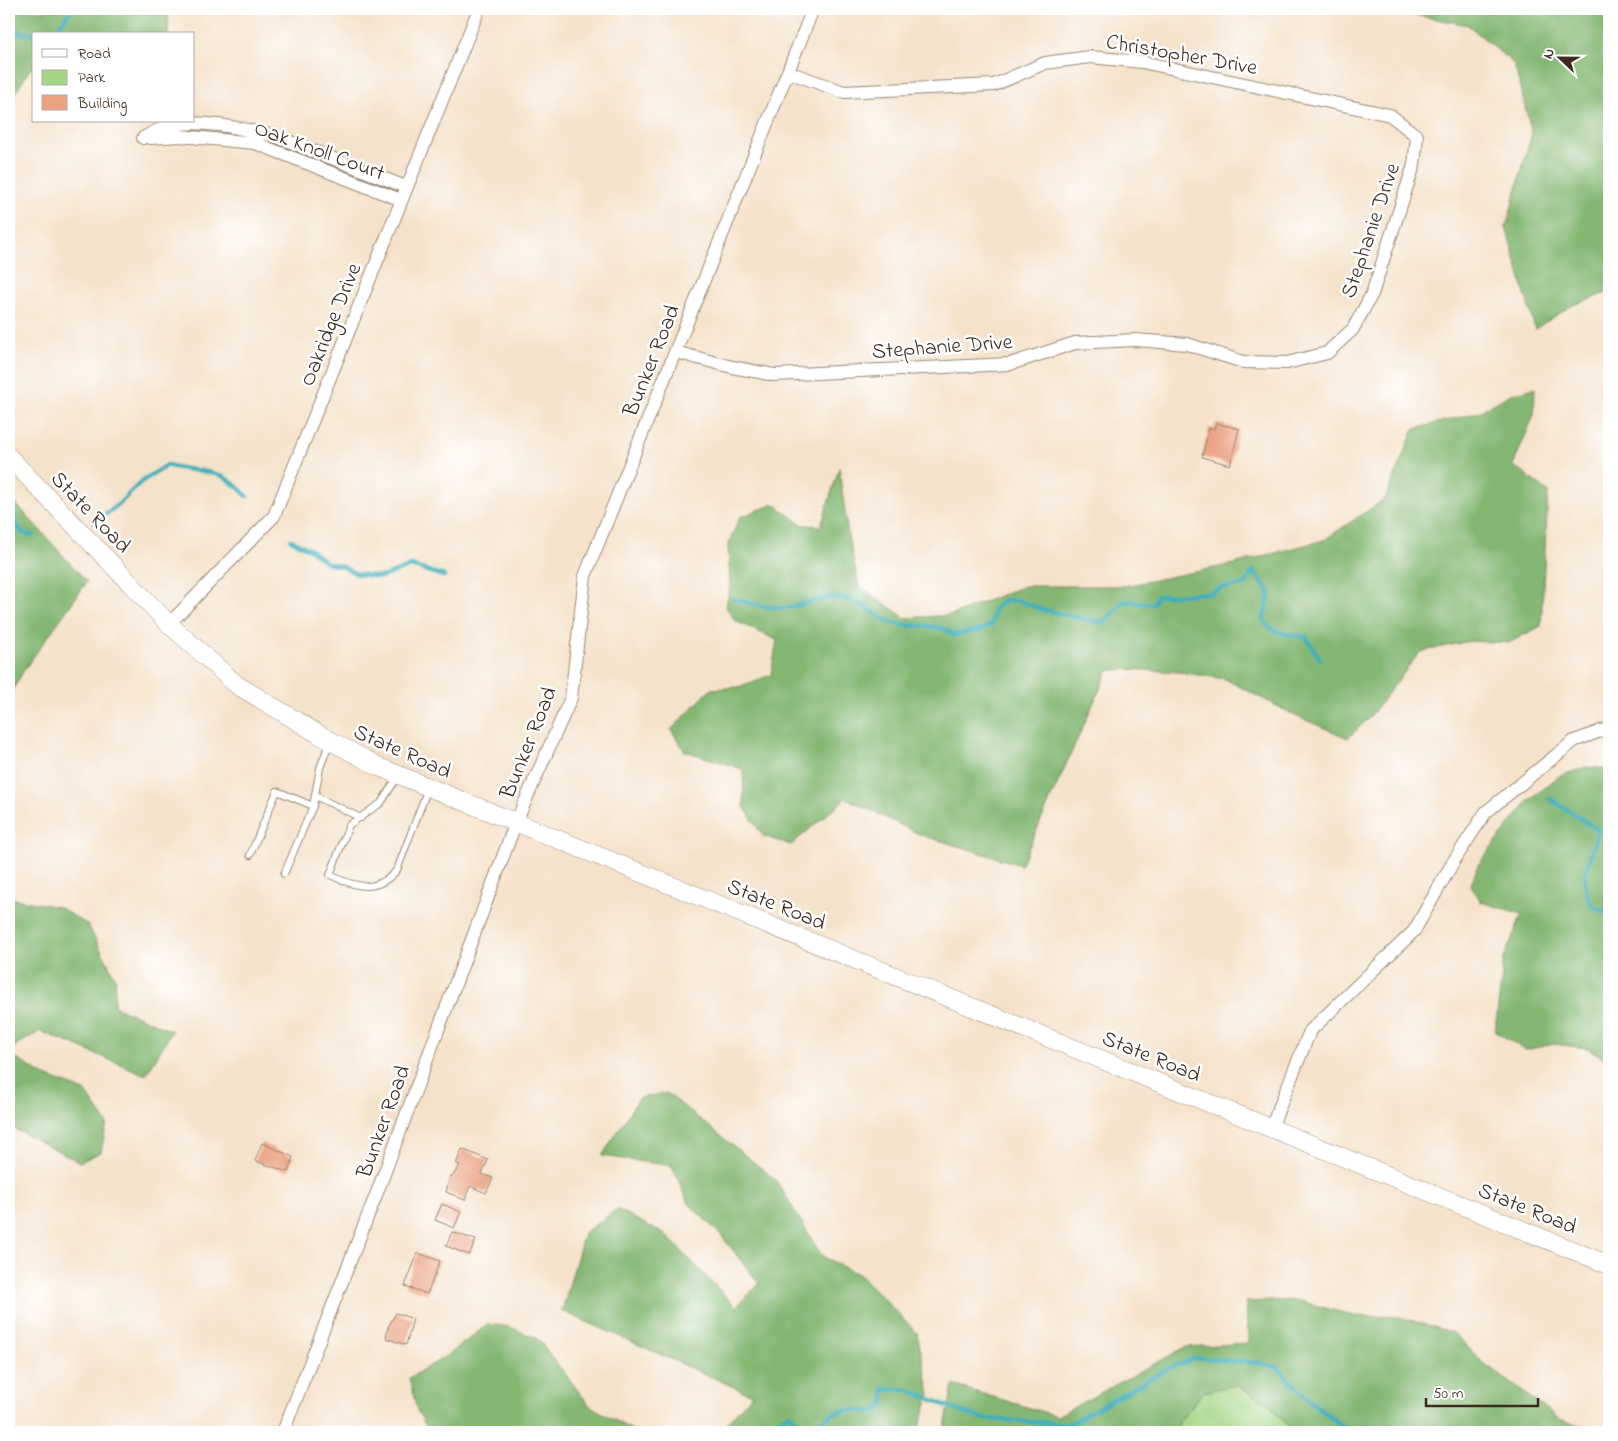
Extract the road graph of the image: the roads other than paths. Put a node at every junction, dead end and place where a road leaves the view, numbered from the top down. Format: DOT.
graph roads {
  1 [pos="479,9"];
  2 [pos="813,9"];
  3 [pos="788,72"];
  4 [pos="1417,136"];
  5 [pos="406,187"];
  6 [pos="401,200"];
  7 [pos="676,352"];
  8 [pos="9,457"];
  9 [pos="169,624"];
  10 [pos="1609,728"];
  11 [pos="330,740"];
  12 [pos="399,775"];
  13 [pos="428,787"];
  14 [pos="315,796"];
  15 [pos="313,806"];
  16 [pos="361,818"];
  17 [pos="516,822"];
  18 [pos="250,855"];
  19 [pos="284,874"];
  20 [pos="1271,1128"];
  21 [pos="1609,1265"];
  22 [pos="283,1432"];
  1 -- 5 [label="street, Oakridge Drive"];
  2 -- 3 [label="street, Bunker Road"];
  3 -- 4 [label="street, Christopher Drive"];
  3 -- 7 [label="street, Bunker Road"];
  4 -- 7 [label="street, Stephanie Drive"];
  5 -- 6 [label="street, Oakridge Drive"];
  5 -- 6 [label="street, Oak Knoll Court"];
  6 -- 9 [label="street, Oakridge Drive"];
  7 -- 17 [label="street, Bunker Road"];
  8 -- 9 [label="main road, State Road"];
  9 -- 11 [label="main road, State Road"];
  10 -- 20 [label="street"];
  11 -- 12 [label="main road, State Road"];
  11 -- 14 [label="lane"];
  12 -- 13 [label="main road, State Road"];
  12 -- 16 [label="lane"];
  13 -- 16 [label="lane"];
  13 -- 17 [label="main road, State Road"];
  14 -- 15 [label="lane"];
  14 -- 16 [label="lane"];
  15 -- 18 [label="lane"];
  15 -- 19 [label="lane"];
  17 -- 20 [label="main road, State Road"];
  17 -- 22 [label="street, Bunker Road"];
  20 -- 21 [label="main road, State Road"];
}
